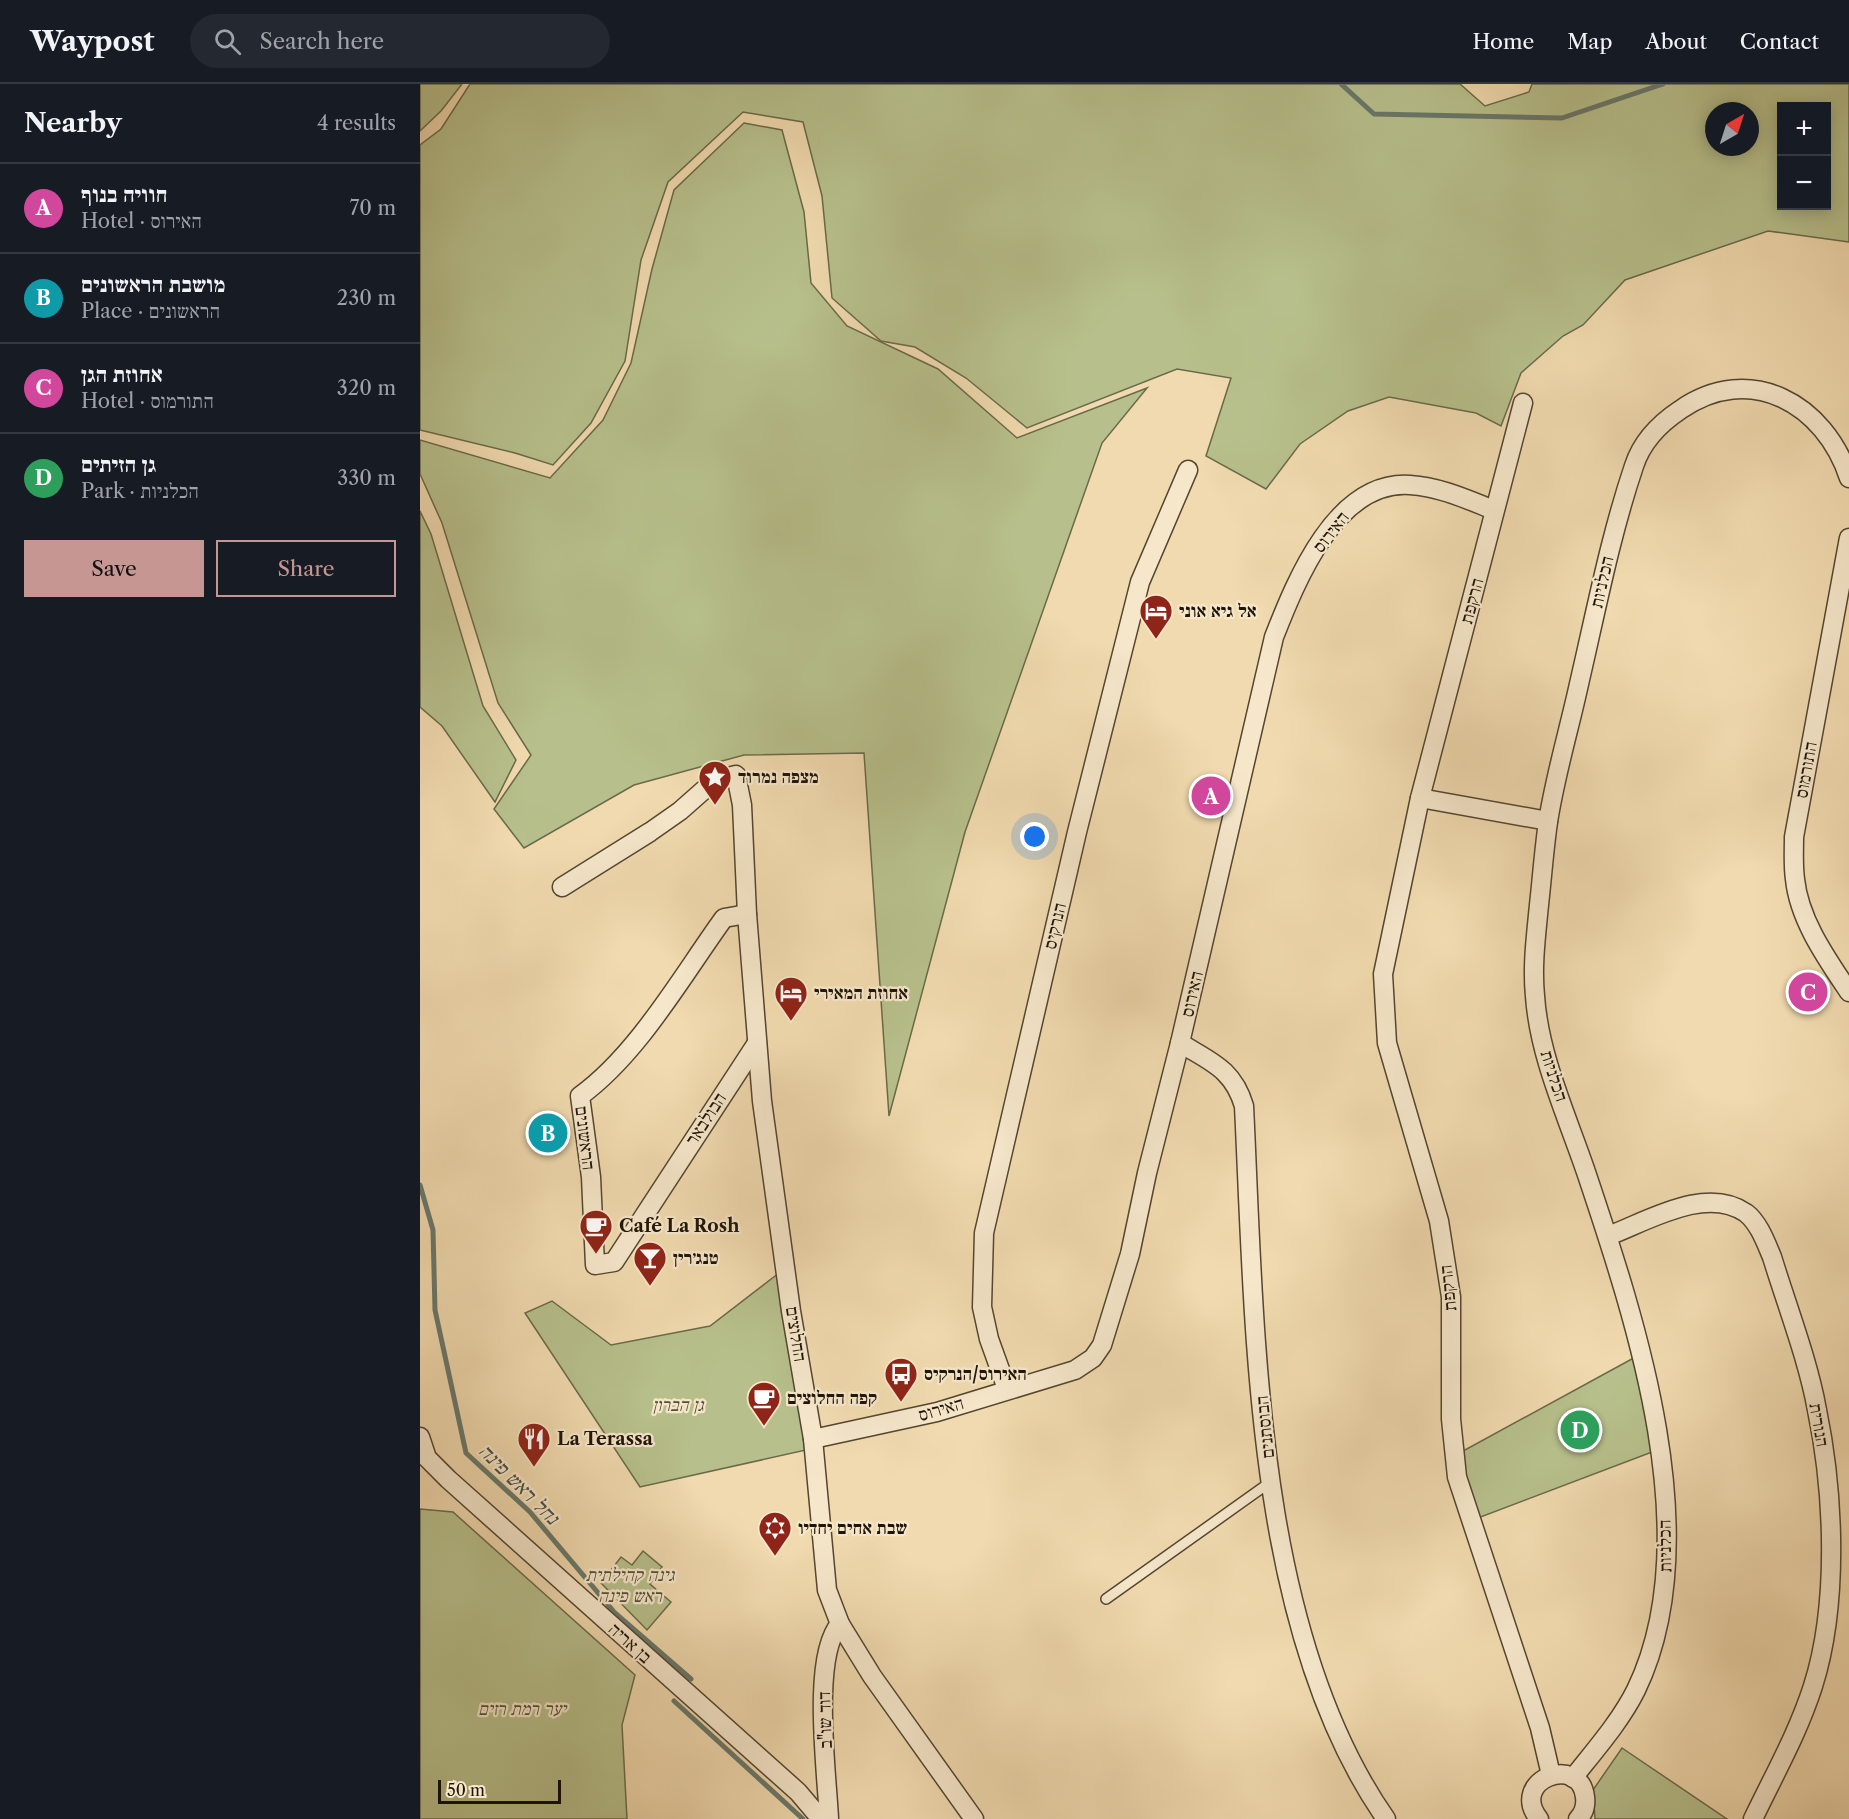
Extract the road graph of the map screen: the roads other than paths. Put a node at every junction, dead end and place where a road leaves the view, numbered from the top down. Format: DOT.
graph roads {
  1 [pos="1523,403"];
  2 [pos="1188,470"];
  3 [pos="1849,478"];
  4 [pos="1494,510"];
  5 [pos="1849,538"];
  6 [pos="1420,798"];
  7 [pos="1548,821"];
  8 [pos="562,887"];
  9 [pos="747,914"];
  10 [pos="1849,992"];
  11 [pos="757,1043"];
  12 [pos="1180,1043"];
  13 [pos="656,1195"];
  14 [pos="1608,1236"];
  15 [pos="1007,1389"];
  16 [pos="420,1437"];
  17 [pos="813,1439"];
  18 [pos="1272,1481"];
  19 [pos="1106,1599"];
  20 [pos="840,1624"];
  21 [pos="826,1760"];
  22 [pos="1551,1775"];
  23 [pos="1573,1778"];
  24 [pos="798,1792"];
  25 [pos="1535,1818"];
  26 [pos="822,1819"];
  27 [pos="829,1819"];
  28 [pos="974,1819"];
  29 [pos="1386,1819"];
  30 [pos="1578,1819"];
  31 [pos="1753,1819"];
  1 -- 4 [label="street, הרקפת"];
  2 -- 15 [label="street, הנרקיס"];
  3 -- 7 [label="street, הכלניות"];
  4 -- 6 [label="street, הרקפת"];
  4 -- 12 [label="street, האירוס"];
  5 -- 10 [label="street, התורמוס"];
  6 -- 7 [label="street"];
  6 -- 22 [label="street, הרקפת"];
  7 -- 14 [label="street, הכלניות"];
  8 -- 9 [label="street, החלוצים"];
  9 -- 11 [label="street, החלוצים"];
  9 -- 13 [label="street, הראשונים"];
  11 -- 13 [label="street, הבולבאר"];
  11 -- 17 [label="street, החלוצים"];
  12 -- 15 [label="street, האירוס"];
  12 -- 18 [label="street, הבוסתנים"];
  14 -- 23 [label="street, הכלניות"];
  14 -- 31 [label="street, הנורית"];
  15 -- 17 [label="street, האירוס"];
  16 -- 24 [label="street, בן אריה"];
  17 -- 20 [label="street, החלוצים"];
  18 -- 19 [label="lane"];
  18 -- 29 [label="street, הבוסתנים"];
  20 -- 21 [label="street, דוד שו\"ב"];
  20 -- 28 [label="street, החלוצים"];
  21 -- 24 [label="street"];
  21 -- 27 [label="street, דוד שו\"ב"];
  22 -- 23 [label="street"];
  22 -- 25 [label="street"];
  23 -- 30 [label="street"];
  24 -- 26 [label="street, בן אריה"];
}
